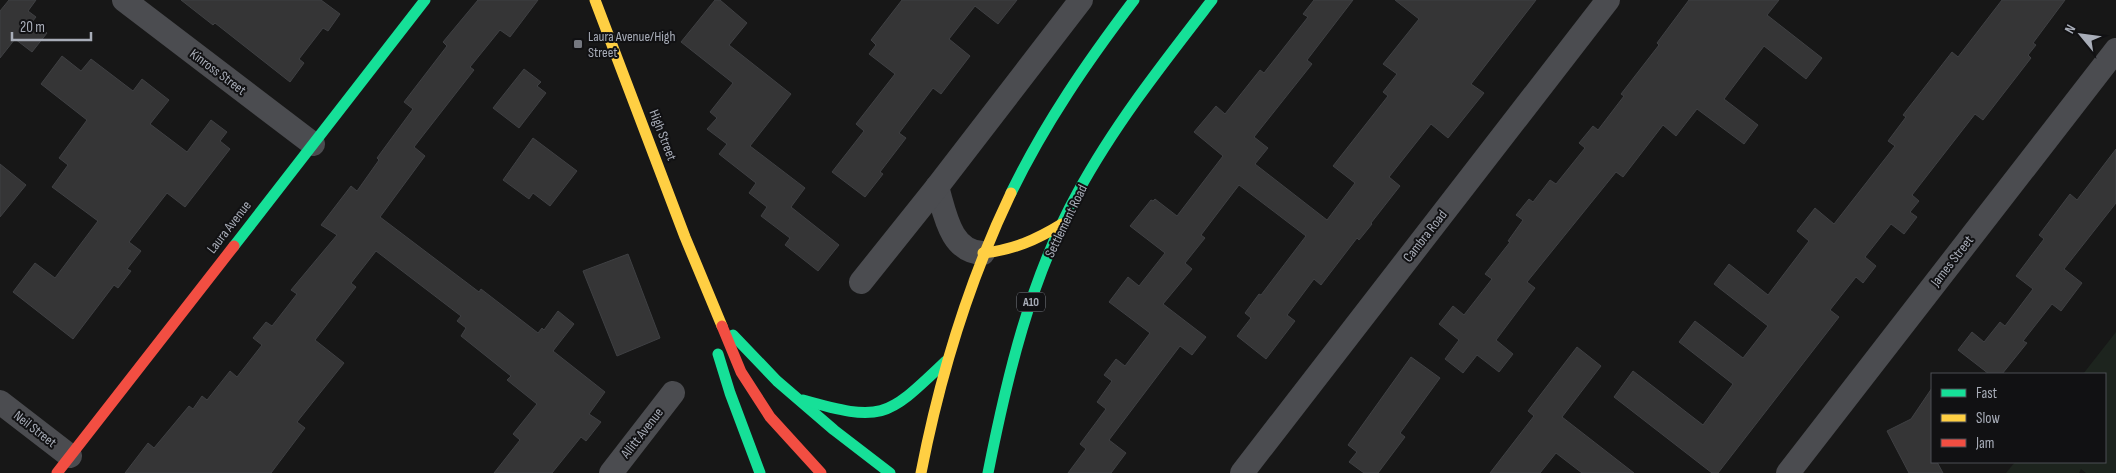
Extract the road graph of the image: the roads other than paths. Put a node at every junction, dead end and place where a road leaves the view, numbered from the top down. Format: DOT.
graph roads {
  1 [pos="124,0"];
  2 [pos="425,0"];
  3 [pos="595,0"];
  4 [pos="1081,0"];
  5 [pos="1134,0"];
  6 [pos="1212,0"];
  7 [pos="1608,0"];
  8 [pos="2116,50"];
  9 [pos="313,144"];
  10 [pos="937,187"];
  11 [pos="1062,224"];
  12 [pos="983,253"];
  13 [pos="703,280"];
  14 [pos="861,282"];
  15 [pos="719,315"];
  16 [pos="946,361"];
  17 [pos="673,393"];
  18 [pos="799,399"];
  19 [pos="0,402"];
  20 [pos="63,465"];
  21 [pos="611,473"];
  22 [pos="760,473"];
  23 [pos="821,473"];
  24 [pos="890,473"];
  25 [pos="921,473"];
  26 [pos="988,473"];
  27 [pos="1242,473"];
  28 [pos="1788,473"];
  1 -- 9 [label="street, Kinross Street"];
  2 -- 9 [label="main road, Laura Avenue"];
  3 -- 13 [label="main road, High Street"];
  4 -- 10 [label="street"];
  5 -- 12 [label="main road"];
  6 -- 11 [label="main road, Settlement Road / A10"];
  7 -- 27 [label="street, Cambra Road"];
  8 -- 28 [label="street, James Street"];
  9 -- 20 [label="main road, Laura Avenue"];
  10 -- 12 [label="street"];
  10 -- 14 [label="street"];
  11 -- 12 [label="main road"];
  11 -- 26 [label="main road, Settlement Road / A10"];
  12 -- 16 [label="main road"];
  13 -- 15 [label="main road, High Street"];
  13 -- 22 [label="main road, High Street"];
  15 -- 18 [label="main road, High Street"];
  15 -- 23 [label="main road, High Street"];
  16 -- 18 [label="main road"];
  16 -- 25 [label="main road"];
  17 -- 21 [label="street, Allitt Avenue"];
  18 -- 24 [label="main road, High Street"];
  19 -- 20 [label="street, Neil Street"];
}
